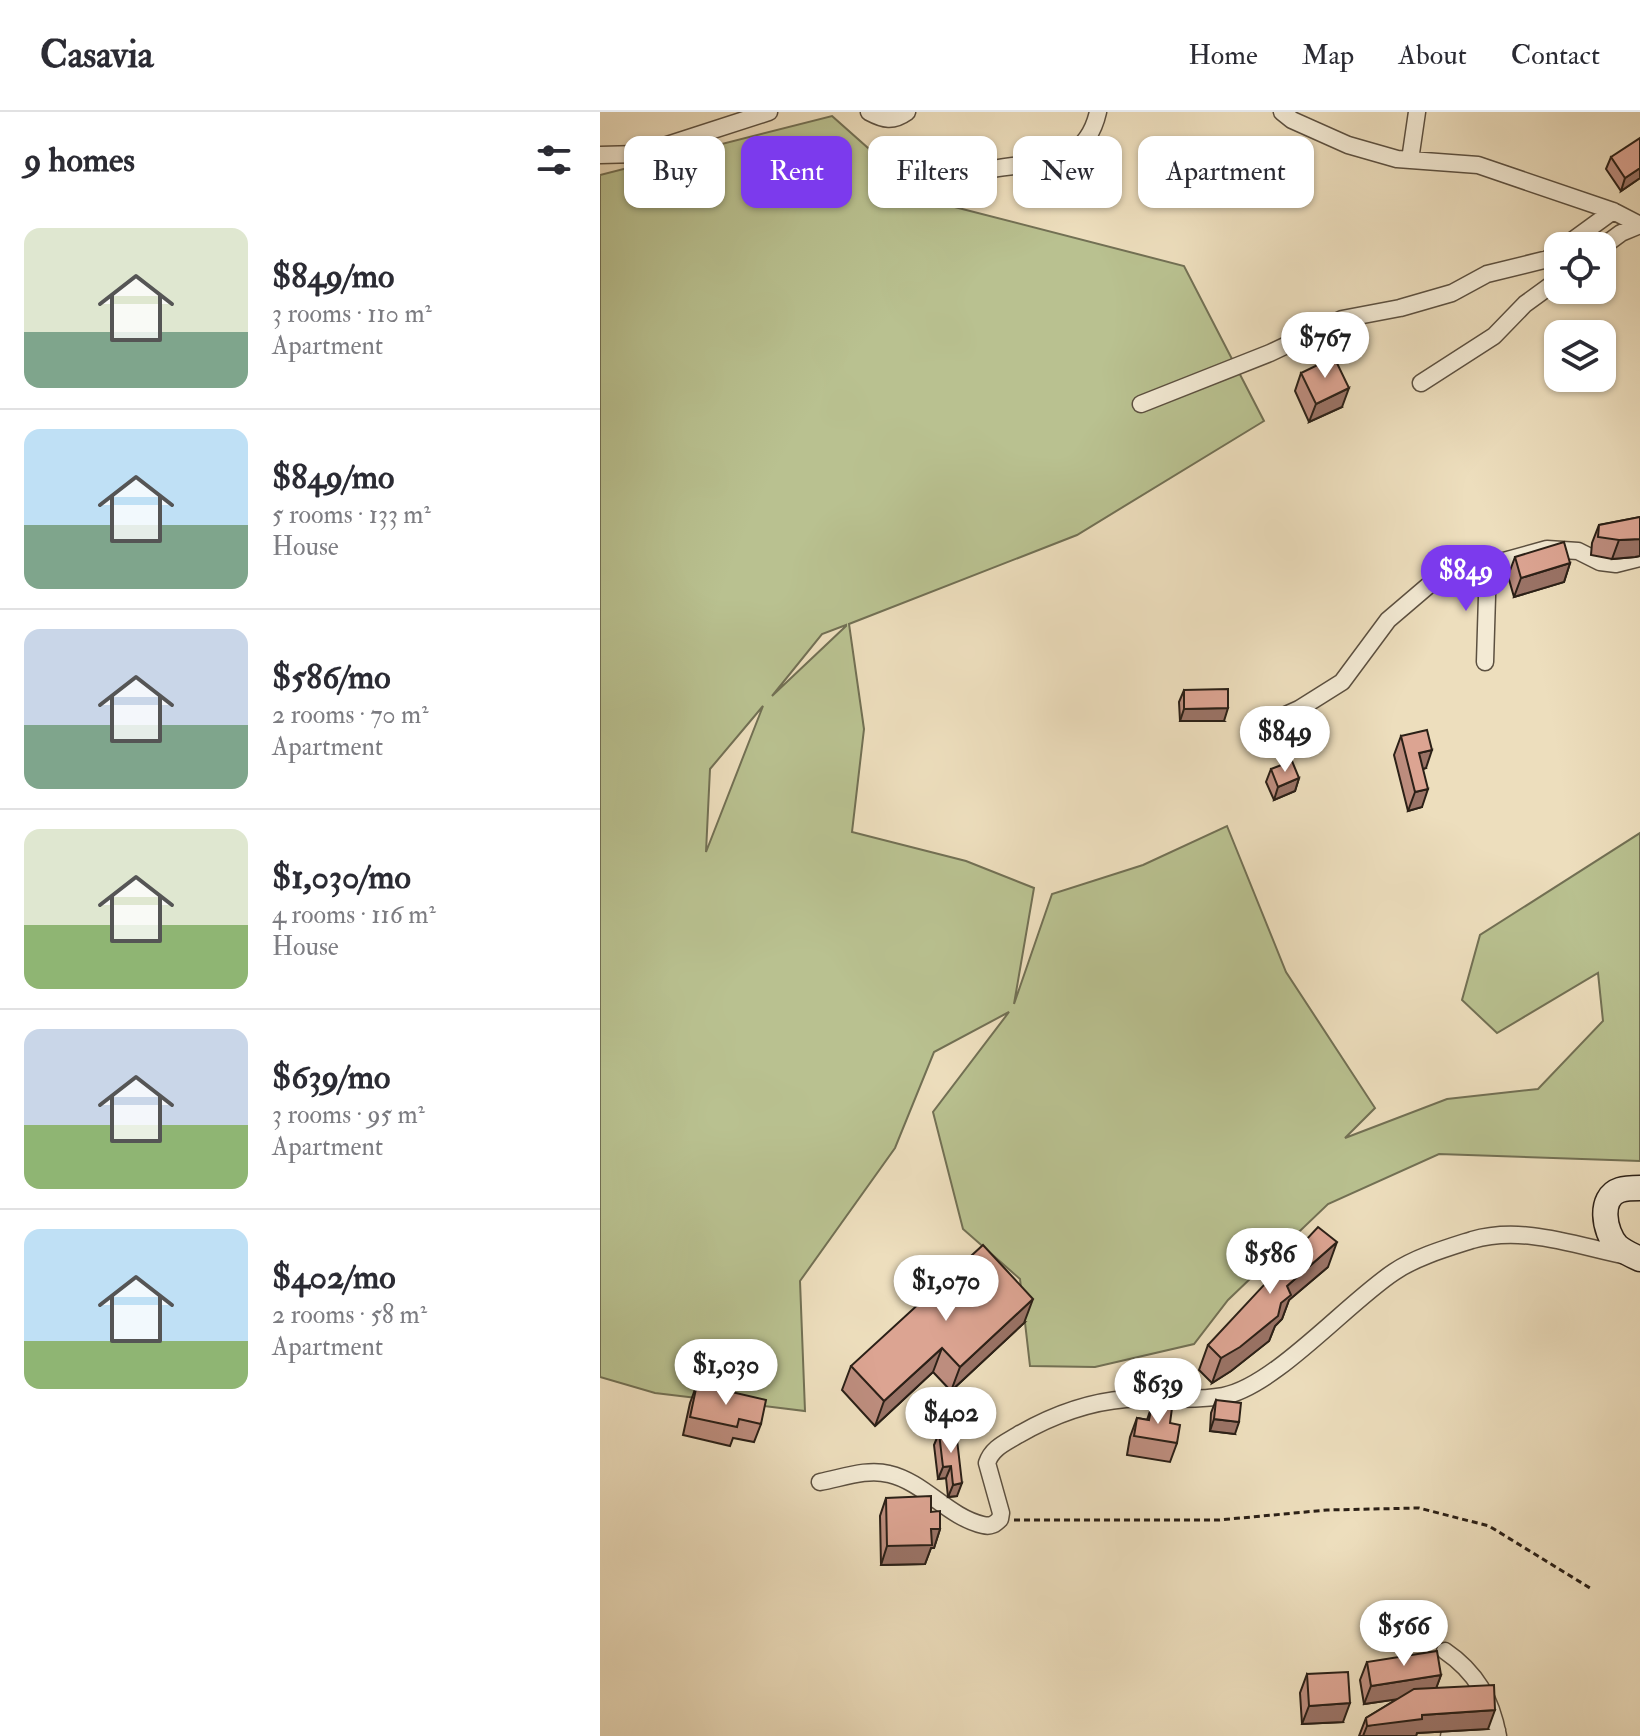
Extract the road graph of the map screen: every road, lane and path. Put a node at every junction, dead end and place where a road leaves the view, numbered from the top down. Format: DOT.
graph roads {
  1 [pos="769,112"];
  2 [pos="869,112"];
  3 [pos="907,112"];
  4 [pos="1098,112"];
  5 [pos="1282,112"];
  6 [pos="1417,112"];
  7 [pos="600,155"];
  8 [pos="1410,160"];
  9 [pos="997,169"];
  10 [pos="1613,211"];
  11 [pos="1640,225"];
  12 [pos="1584,232"];
  13 [pos="1616,237"];
  14 [pos="1544,260"];
  15 [pos="1544,290"];
  16 [pos="1421,383"];
  17 [pos="1141,404"];
  18 [pos="1640,558"];
  19 [pos="1488,563"];
  20 [pos="1485,662"];
  21 [pos="1256,721"];
  22 [pos="1640,1188"];
  23 [pos="1638,1258"];
  24 [pos="820,1482"];
  25 [pos="1000,1519"];
  26 [pos="1590,1588"];
  27 [pos="1445,1651"];
  28 [pos="1498,1733"];
  29 [pos="1449,1736"];
  1 -- 7 [label="street"];
  2 -- 3 [label="street"];
  4 -- 9 [label="street"];
  5 -- 8 [label="street"];
  6 -- 8 [label="street"];
  8 -- 10 [label="street"];
  10 -- 11 [label="street"];
  10 -- 12 [label="street"];
  11 -- 13 [label="street"];
  14 -- 17 [label="street"];
  15 -- 16 [label="street"];
  18 -- 19 [label="street"];
  19 -- 20 [label="street"];
  19 -- 21 [label="street"];
  22 -- 23 [label="main road"];
  23 -- 25 [label="street"];
  24 -- 25 [label="street"];
  25 -- 26 [label="path"];
  27 -- 28 [label="street"];
  28 -- 29 [label="street"];
}
